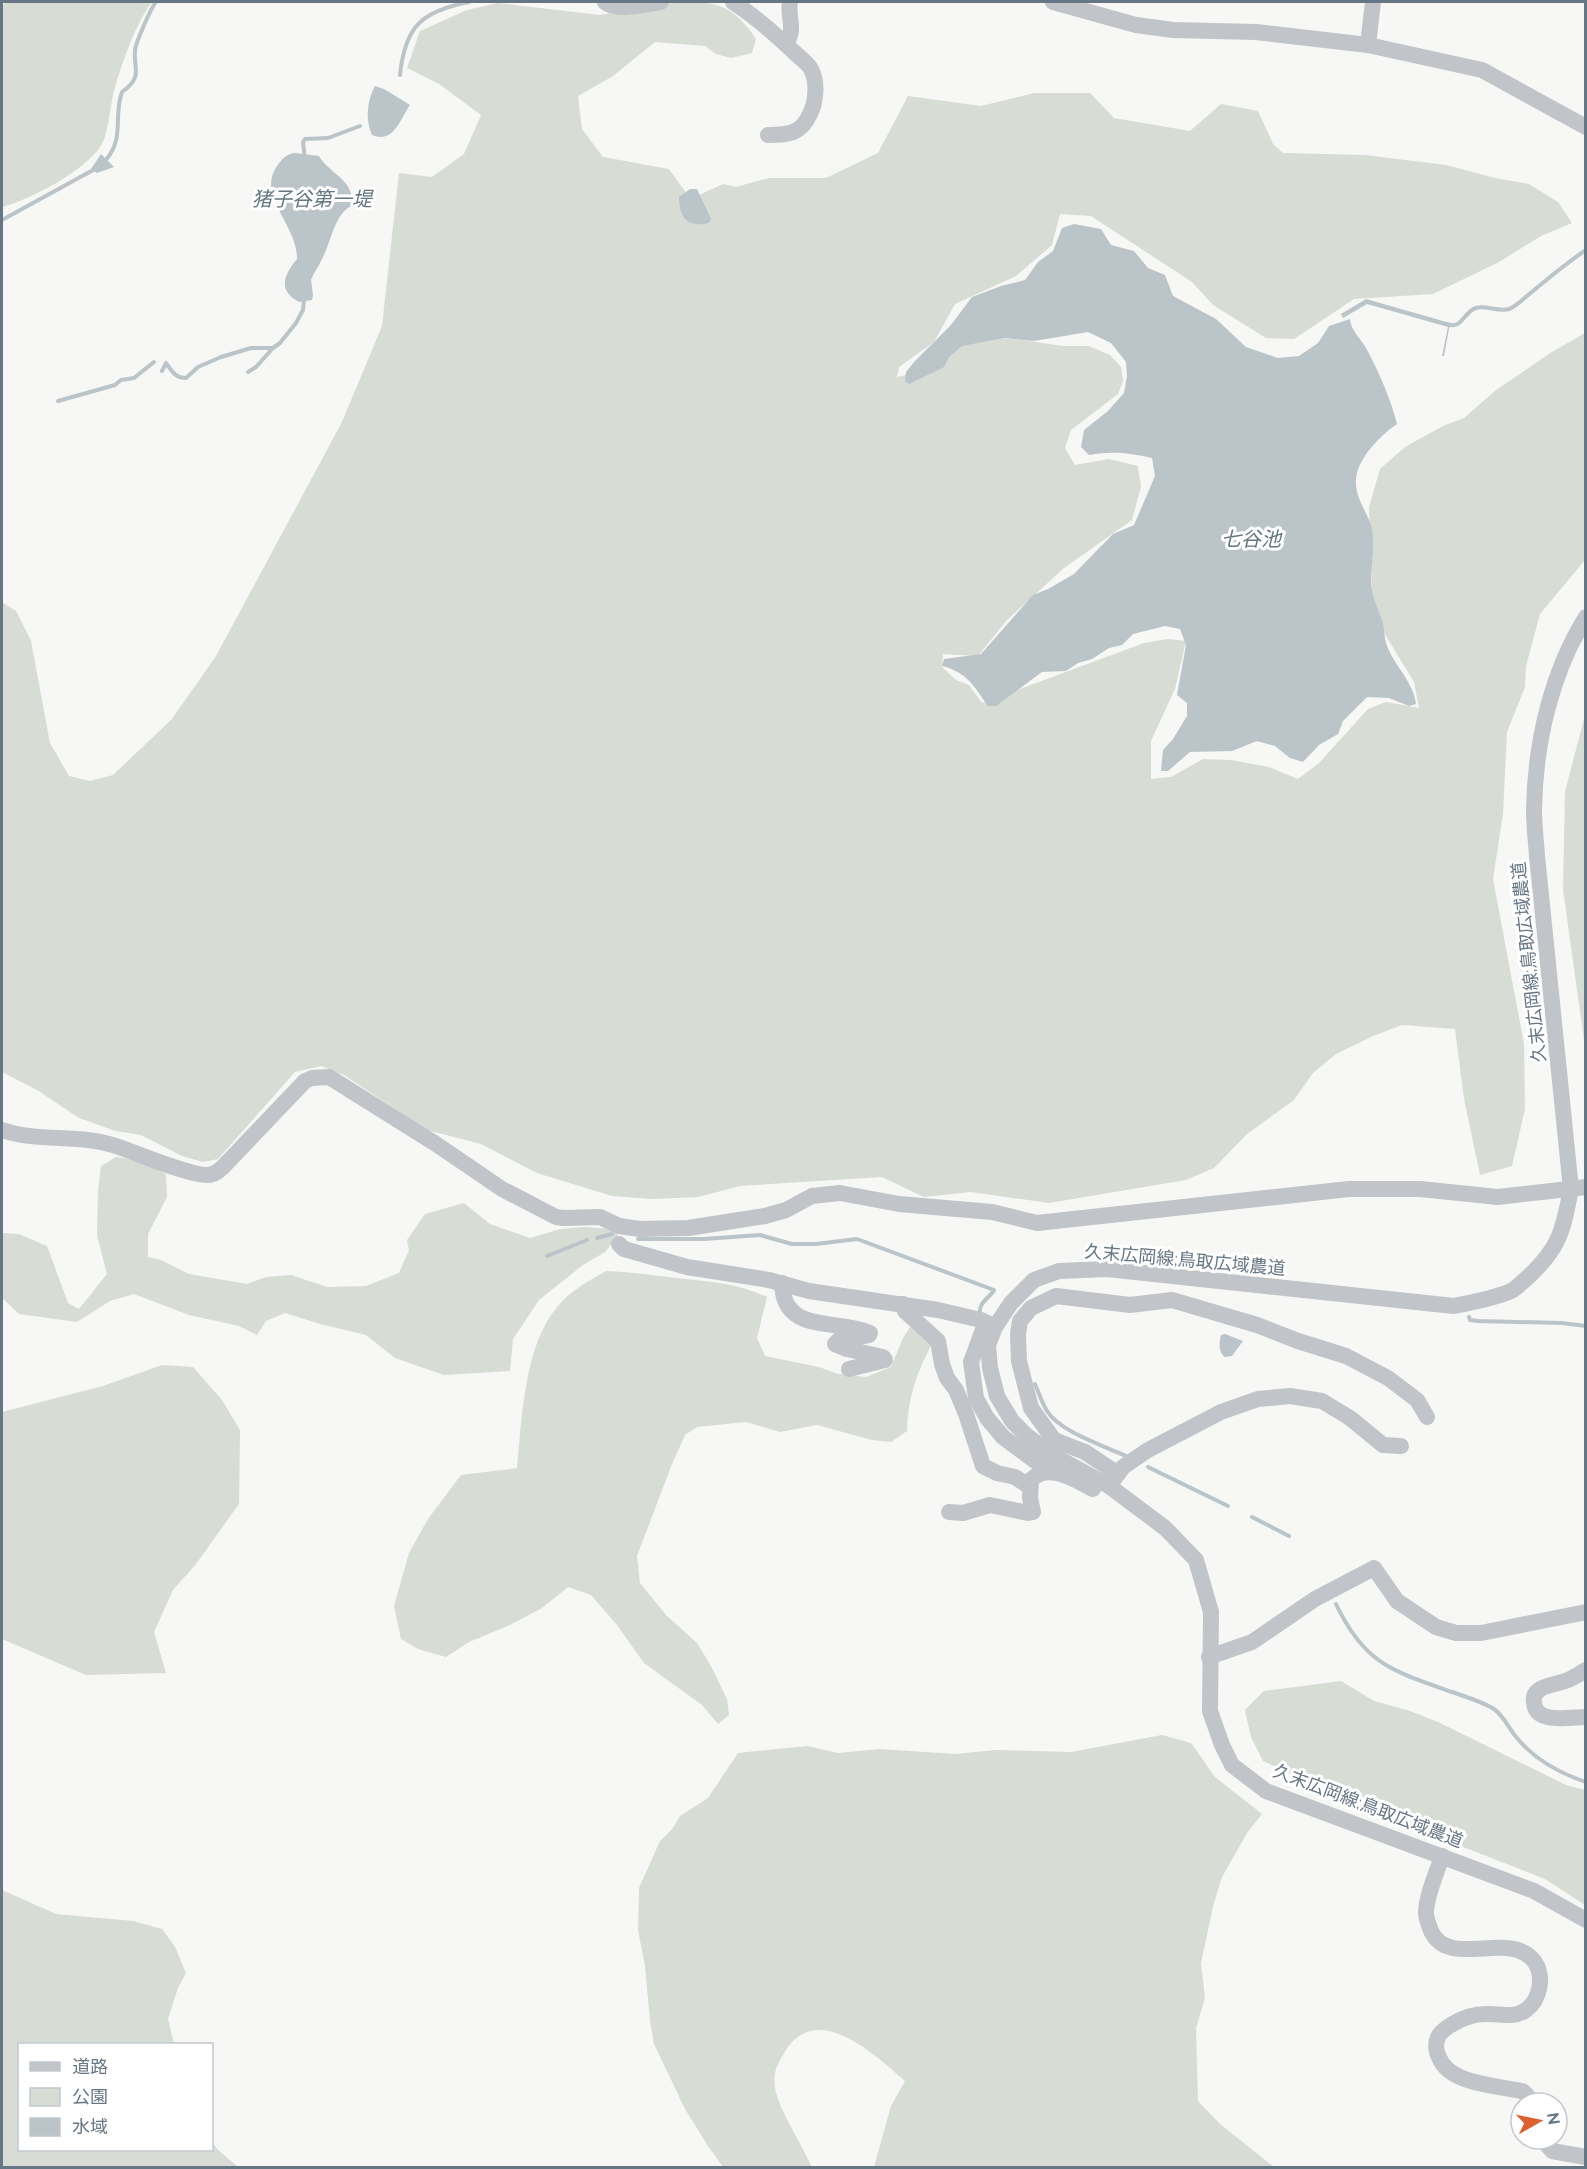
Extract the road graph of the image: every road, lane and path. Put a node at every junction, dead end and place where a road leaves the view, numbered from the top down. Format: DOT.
graph roads {
  1 [pos="605,2"];
  2 [pos="661,2"];
  3 [pos="733,2"];
  4 [pos="790,2"];
  5 [pos="1373,2"];
  6 [pos="1064,3"];
  7 [pos="785,43"];
  8 [pos="1368,45"];
  9 [pos="1586,127"];
  10 [pos="768,135"];
  11 [pos="1586,617"];
  12 [pos="2,1130"];
  13 [pos="1578,1188"];
  14 [pos="619,1244"];
  15 [pos="782,1283"];
  16 [pos="903,1304"];
  17 [pos="991,1325"];
  18 [pos="849,1369"];
  19 [pos="1427,1417"];
  20 [pos="1054,1440"];
  21 [pos="1401,1446"];
  22 [pos="1053,1464"];
  23 [pos="1106,1483"];
  24 [pos="1030,1487"];
  25 [pos="949,1512"];
  26 [pos="1586,1612"];
  27 [pos="1209,1657"];
  28 [pos="1586,1670"];
  29 [pos="1586,1717"];
  30 [pos="1442,1856"];
  31 [pos="1586,1920"];
  32 [pos="1522,2091"];
  33 [pos="1552,2151"];
  34 [pos="1586,2157"];
  1 -- 2 [label="street"];
  3 -- 7 [label="street"];
  4 -- 7 [label="street"];
  5 -- 8 [label="street"];
  6 -- 8 [label="street"];
  7 -- 10 [label="street"];
  8 -- 9 [label="street"];
  11 -- 13 [label="street, 久末広岡線;鳥取広域農道"];
  12 -- 13 [label="street"];
  13 -- 17 [label="street, 久末広岡線;鳥取広域農道"];
  14 -- 15 [label="street"];
  15 -- 16 [label="street"];
  15 -- 18 [label="street"];
  16 -- 17 [label="street"];
  16 -- 24 [label="street"];
  17 -- 22 [label="street, 久末広岡線;鳥取広域農道"];
  19 -- 20 [label="street"];
  20 -- 22 [label="street"];
  20 -- 23 [label="street"];
  21 -- 23 [label="street"];
  22 -- 23 [label="street, 久末広岡線;鳥取広域農道"];
  22 -- 24 [label="street"];
  23 -- 27 [label="street, 久末広岡線;鳥取広域農道"];
  24 -- 25 [label="street"];
  26 -- 27 [label="street"];
  27 -- 30 [label="street, 久末広岡線;鳥取広域農道"];
  28 -- 29 [label="street"];
  30 -- 31 [label="street, 久末広岡線;鳥取広域農道"];
  30 -- 32 [label="street"];
  33 -- 34 [label="street"];
}
